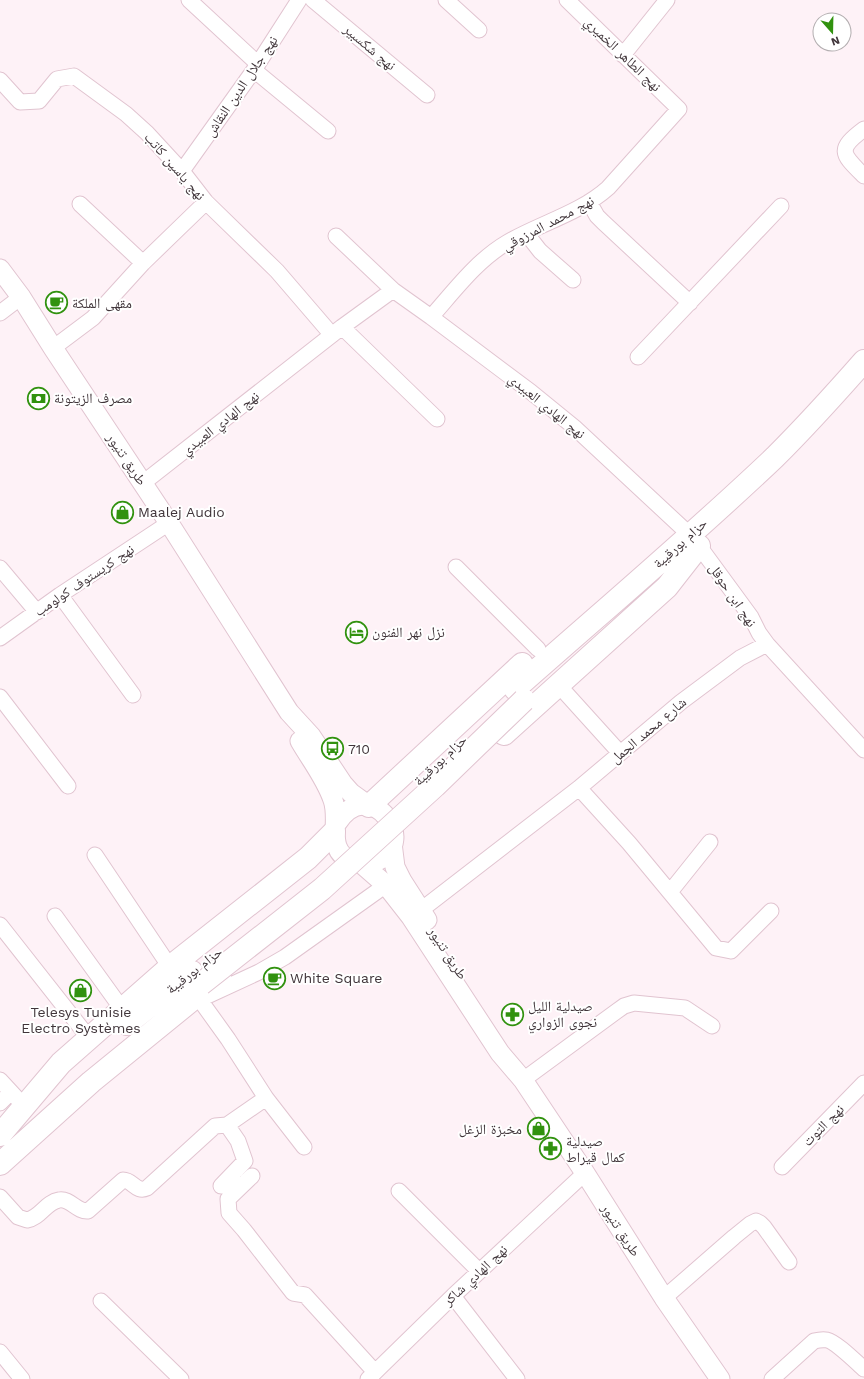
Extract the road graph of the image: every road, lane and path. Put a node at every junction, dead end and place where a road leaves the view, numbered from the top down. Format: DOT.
graph roads {
  1 [pos="189,0"];
  2 [pos="299,0"];
  3 [pos="314,0"];
  4 [pos="446,0"];
  5 [pos="567,0"];
  6 [pos="666,0"];
  7 [pos="479,30"];
  8 [pos="623,55"];
  9 [pos="255,67"];
  10 [pos="0,80"];
  11 [pos="427,95"];
  12 [pos="679,109"];
  13 [pos="864,129"];
  14 [pos="328,131"];
  15 [pos="182,171"];
  16 [pos="864,176"];
  17 [pos="206,202"];
  18 [pos="589,202"];
  19 [pos="80,204"];
  20 [pos="781,206"];
  21 [pos="526,232"];
  22 [pos="336,236"];
  23 [pos="143,263"];
  24 [pos="0,269"];
  25 [pos="573,280"];
  26 [pos="393,290"];
  27 [pos="21,297"];
  28 [pos="690,303"];
  29 [pos="0,313"];
  30 [pos="431,317"];
  31 [pos="337,331"];
  32 [pos="53,348"];
  33 [pos="638,357"];
  34 [pos="864,361"];
  35 [pos="864,383"];
  36 [pos="437,419"];
  37 [pos="143,483"];
  38 [pos="169,523"];
  39 [pos="695,540"];
  40 [pos="456,566"];
  41 [pos="0,568"];
  42 [pos="60,595"];
  43 [pos="37,612"];
  44 [pos="0,638"];
  45 [pos="767,644"];
  46 [pos="538,650"];
  47 [pos="563,690"];
  48 [pos="133,695"];
  49 [pos="0,697"];
  50 [pos="289,712"];
  51 [pos="864,750"];
  52 [pos="620,753"];
  53 [pos="68,786"];
  54 [pos="579,788"];
  55 [pos="368,806"];
  56 [pos="336,828"];
  57 [pos="392,841"];
  58 [pos="710,842"];
  59 [pos="95,855"];
  60 [pos="362,864"];
  61 [pos="386,885"];
  62 [pos="670,892"];
  63 [pos="421,910"];
  64 [pos="771,911"];
  65 [pos="56,916"];
  66 [pos="0,925"];
  67 [pos="170,968"];
  68 [pos="198,987"];
  69 [pos="122,1009"];
  70 [pos="712,1026"];
  71 [pos="89,1038"];
  72 [pos="0,1080"];
  73 [pos="523,1080"];
  74 [pos="864,1083"];
  75 [pos="266,1098"];
  76 [pos="17,1099"];
  77 [pos="0,1103"];
  78 [pos="227,1125"];
  79 [pos="0,1135"];
  80 [pos="0,1140"];
  81 [pos="304,1147"];
  82 [pos="0,1162"];
  83 [pos="782,1166"];
  84 [pos="585,1173"];
  85 [pos="252,1176"];
  86 [pos="221,1186"];
  87 [pos="399,1191"];
  88 [pos="0,1197"];
  89 [pos="789,1262"];
  90 [pos="479,1271"];
  91 [pos="453,1296"];
  92 [pos="664,1298"];
  93 [pos="101,1301"];
  94 [pos="0,1352"];
  95 [pos="864,1369"];
  96 [pos="371,1375"];
  97 [pos="22,1379"];
  98 [pos="181,1379"];
  99 [pos="517,1379"];
  100 [pos="720,1379"];
  101 [pos="772,1379"];
  1 -- 9 [label="street"];
  2 -- 9 [label="street, نهج جلال الدين النقاش"];
  3 -- 11 [label="street, نهج شكسبير"];
  4 -- 7 [label="street"];
  5 -- 8 [label="street, نهج الطاهر الخميري"];
  6 -- 8 [label="street"];
  8 -- 12 [label="street, نهج الطاهر الخميري"];
  9 -- 14 [label="street"];
  9 -- 15 [label="street, نهج جلال الدين النقاش"];
  10 -- 15 [label="street, نهج ياسين كاتب"];
  12 -- 18 [label="street, نهج محمد المرزوقي"];
  13 -- 16 [label="street"];
  15 -- 17 [label="street, نهج ياسين كاتب"];
  17 -- 23 [label="street"];
  17 -- 31 [label="street, نهج ياسين كاتب"];
  18 -- 21 [label="street, نهج محمد المرزوقي"];
  18 -- 28 [label="street"];
  19 -- 23 [label="street"];
  20 -- 28 [label="street"];
  21 -- 25 [label="street"];
  21 -- 30 [label="street, نهج محمد المرزوقي"];
  22 -- 26 [label="street, نهج الهادي العبيدي"];
  23 -- 32 [label="street"];
  24 -- 27 [label="main road, طريق تنيور"];
  26 -- 30 [label="street, نهج الهادي العبيدي"];
  26 -- 31 [label="street, نهج الهادي العبيدي"];
  27 -- 29 [label="street"];
  27 -- 32 [label="main road, طريق تنيور"];
  28 -- 33 [label="street"];
  30 -- 39 [label="street, نهج الهادي العبيدي"];
  31 -- 36 [label="street, نهج ياسين كاتب"];
  31 -- 37 [label="street, نهج الهادي العبيدي"];
  32 -- 37 [label="main road, طريق تنيور"];
  34 -- 39 [label="highway, حزام بورقيبة"];
  35 -- 39 [label="highway, حزام بورقيبة"];
  37 -- 38 [label="main road, طريق تنيور"];
  38 -- 42 [label="street, نهج كريستوف كولومب"];
  38 -- 50 [label="main road, طريق تنيور"];
  39 -- 45 [label="street, نهج ابن حوقل"];
  39 -- 46 [label="highway"];
  39 -- 57 [label="highway"];
  39 -- 68 [label="highway, حزام بورقيبة"];
  40 -- 46 [label="street"];
  41 -- 43 [label="street"];
  42 -- 43 [label="street, نهج كريستوف كولومب"];
  42 -- 48 [label="street"];
  43 -- 44 [label="street, نهج كريستوف كولومب"];
  45 -- 51 [label="street"];
  45 -- 52 [label="street, شارع محمد الجمل"];
  46 -- 55 [label="highway"];
  47 -- 52 [label="street"];
  49 -- 53 [label="street"];
  50 -- 55 [label="main road, طريق تنيور"];
  50 -- 56 [label="main road, طريق تنيور"];
  52 -- 54 [label="street, شارع محمد الجمل"];
  54 -- 62 [label="street"];
  54 -- 63 [label="street, شارع محمد الجمل"];
  55 -- 56 [label="main road"];
  55 -- 57 [label="main road"];
  56 -- 60 [label="main road"];
  56 -- 67 [label="highway"];
  57 -- 60 [label="main road"];
  57 -- 63 [label="main road, طريق تنيور"];
  58 -- 62 [label="street"];
  59 -- 67 [label="street"];
  60 -- 61 [label="main road, طريق تنيور"];
  60 -- 68 [label="highway"];
  61 -- 68 [label="street"];
  61 -- 73 [label="main road, طريق تنيور"];
  62 -- 64 [label="street"];
  63 -- 73 [label="main road, طريق تنيور"];
  65 -- 69 [label="street"];
  66 -- 71 [label="street"];
  67 -- 69 [label="highway"];
  68 -- 75 [label="street"];
  68 -- 80 [label="highway, حزام بورقيبة"];
  68 -- 82 [label="highway, حزام بورقيبة"];
  69 -- 71 [label="highway"];
  70 -- 73 [label="street"];
  71 -- 76 [label="highway"];
  72 -- 76 [label="street"];
  73 -- 84 [label="main road, طريق تنيور"];
  74 -- 83 [label="street, نهج التوت"];
  75 -- 78 [label="street"];
  75 -- 81 [label="street"];
  76 -- 77 [label="street"];
  76 -- 79 [label="highway"];
  78 -- 86 [label="street"];
  78 -- 88 [label="street"];
  84 -- 90 [label="street, نهج الهادي شاكر"];
  84 -- 92 [label="main road, طريق تنيور"];
  85 -- 96 [label="street"];
  87 -- 90 [label="street"];
  89 -- 92 [label="street"];
  90 -- 91 [label="street, نهج الهادي شاكر"];
  91 -- 96 [label="street, نهج الهادي شاكر"];
  91 -- 99 [label="street"];
  92 -- 100 [label="main road, طريق تنيور"];
  93 -- 98 [label="street"];
  94 -- 97 [label="street"];
  95 -- 101 [label="street"];
}
